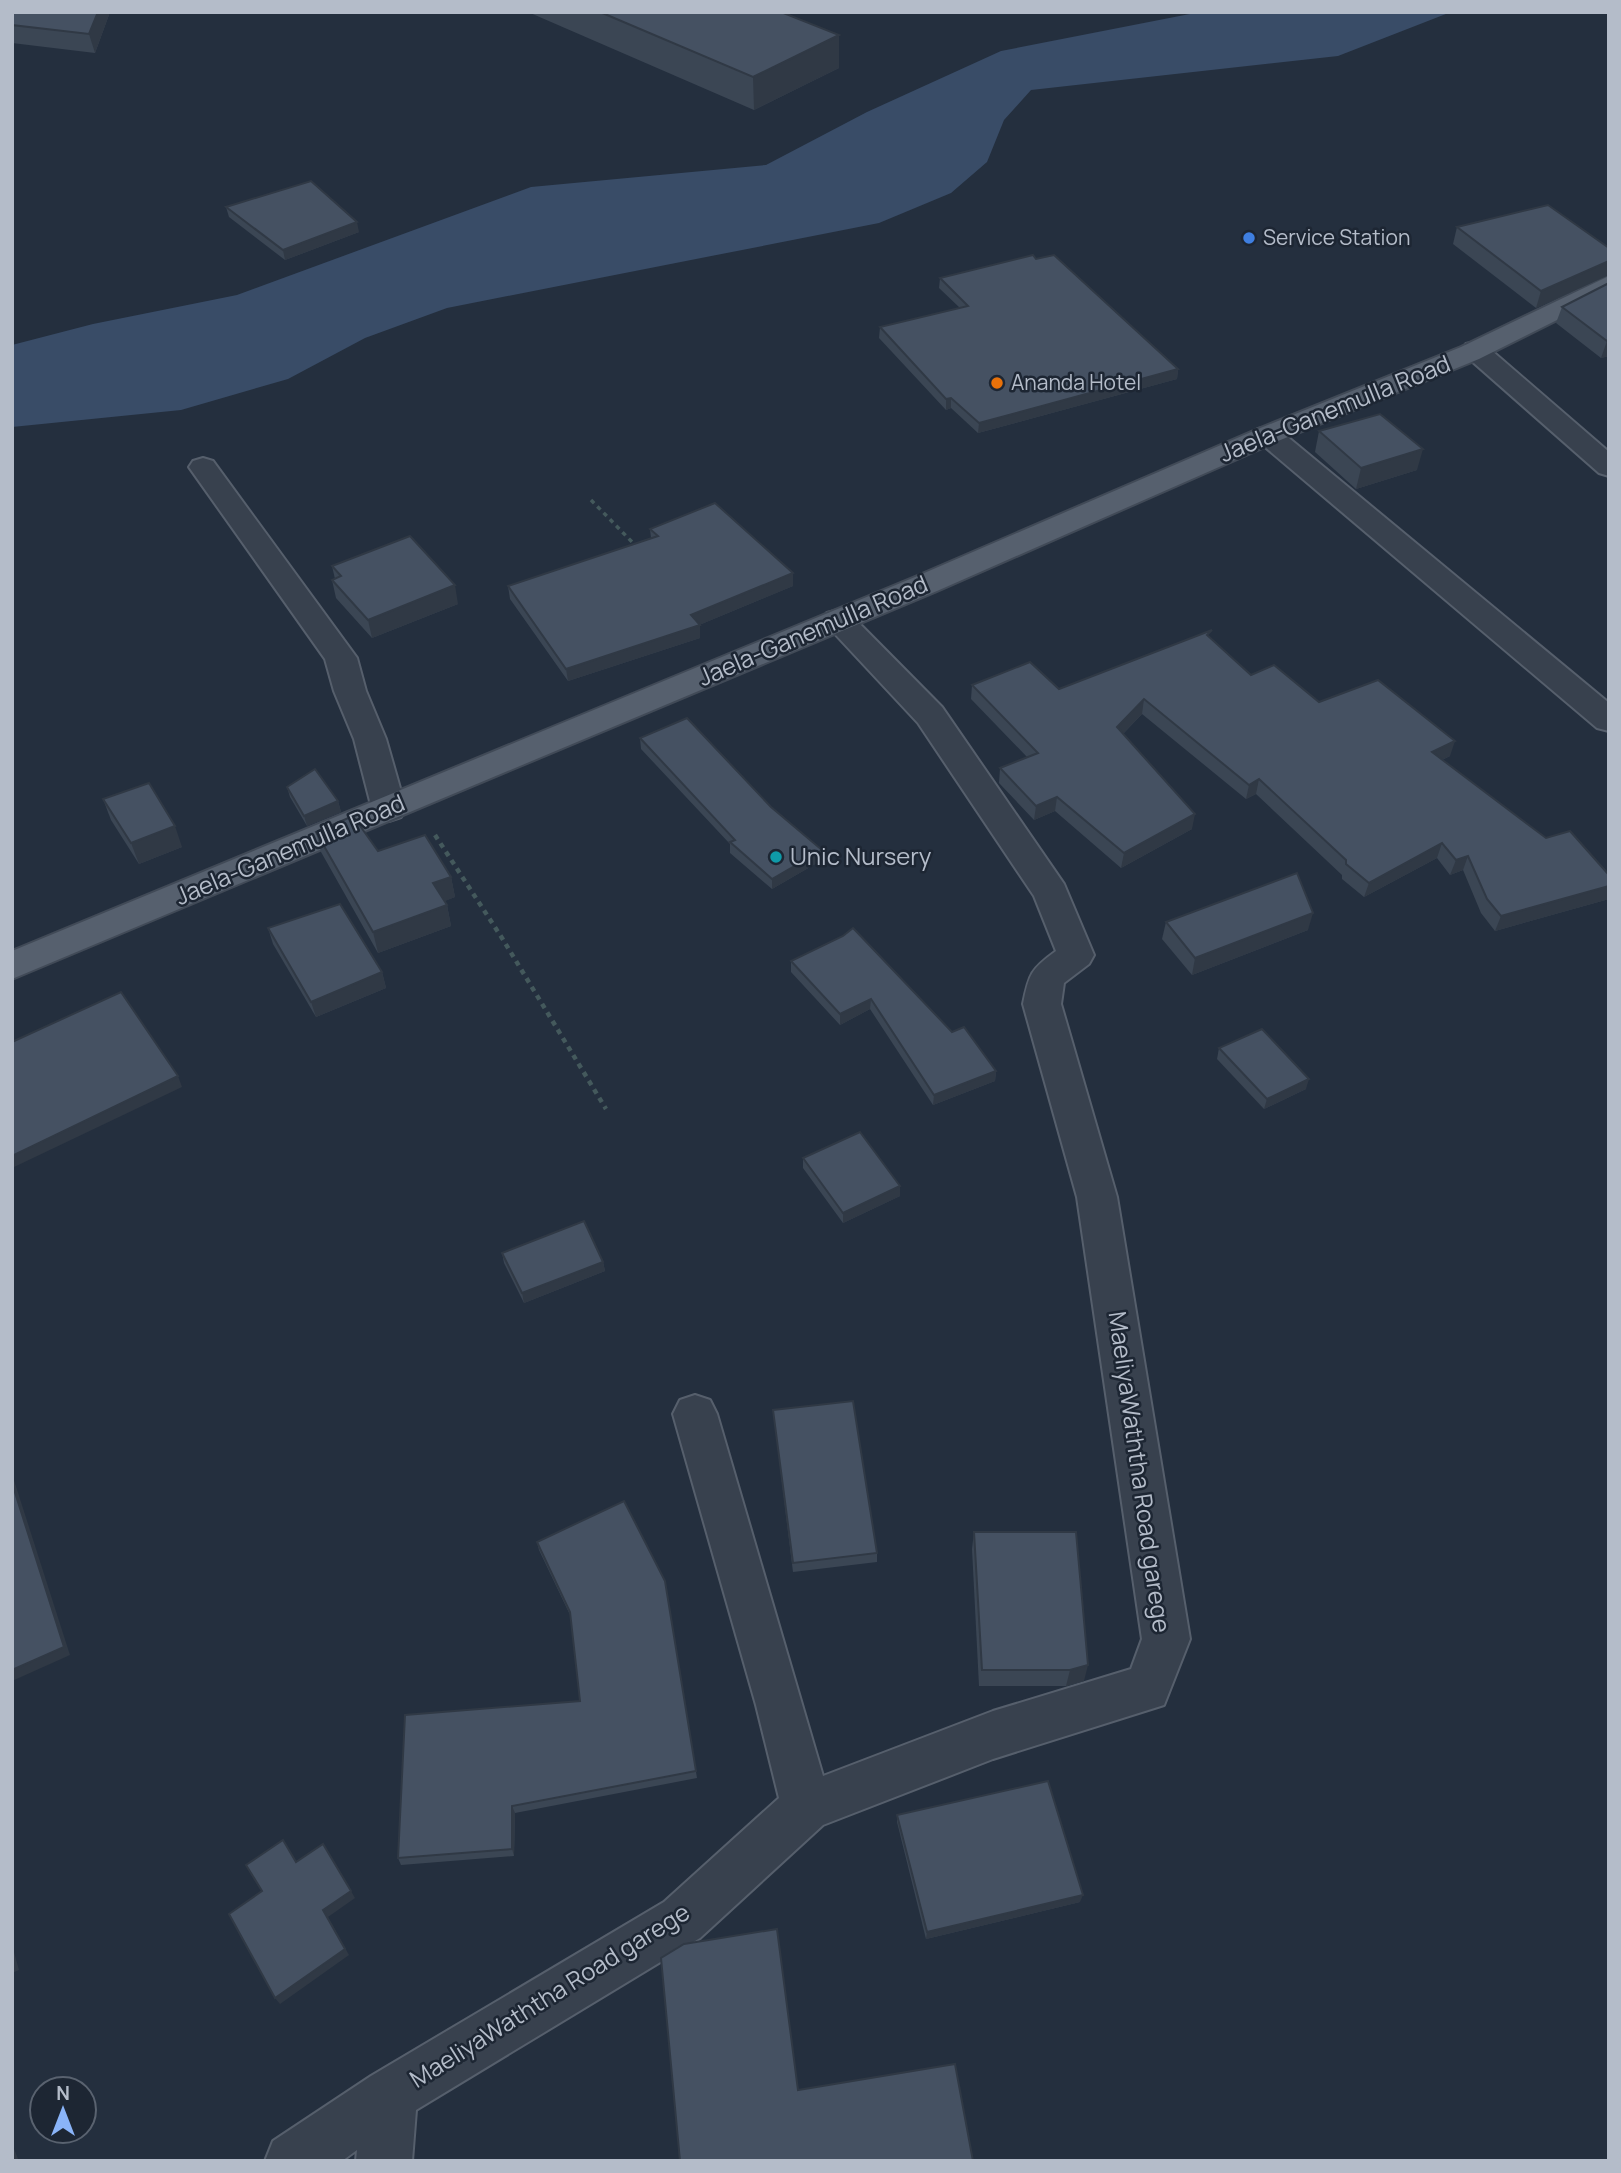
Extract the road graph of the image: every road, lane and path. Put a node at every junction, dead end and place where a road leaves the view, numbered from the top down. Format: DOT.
graph roads {
  1 [pos="1609,284"];
  2 [pos="1475,351"];
  3 [pos="1268,435"];
  4 [pos="203,467"];
  5 [pos="1609,467"];
  6 [pos="591,500"];
  7 [pos="643,554"];
  8 [pos="838,620"];
  9 [pos="1609,720"];
  10 [pos="400,804"];
  11 [pos="12,965"];
  12 [pos="606,1109"];
  13 [pos="695,1414"];
  14 [pos="806,1807"];
  15 [pos="390,2095"];
  16 [pos="293,2161"];
  17 [pos="384,2161"];
  1 -- 2 [label="main road, Jaela-Ganemulla Road"];
  2 -- 3 [label="main road, Jaela-Ganemulla Road"];
  2 -- 5 [label="street"];
  3 -- 8 [label="main road, Jaela-Ganemulla Road"];
  3 -- 9 [label="street"];
  4 -- 10 [label="street"];
  6 -- 7 [label="path"];
  8 -- 10 [label="main road, Jaela-Ganemulla Road"];
  8 -- 14 [label="street, MaeliyaWaththa Road garege"];
  10 -- 11 [label="main road, Jaela-Ganemulla Road"];
  10 -- 12 [label="path"];
  13 -- 14 [label="street"];
  14 -- 15 [label="street, MaeliyaWaththa Road garege"];
  15 -- 16 [label="street, MaeliyaWaththa Road garege"];
  15 -- 17 [label="street"];
}
